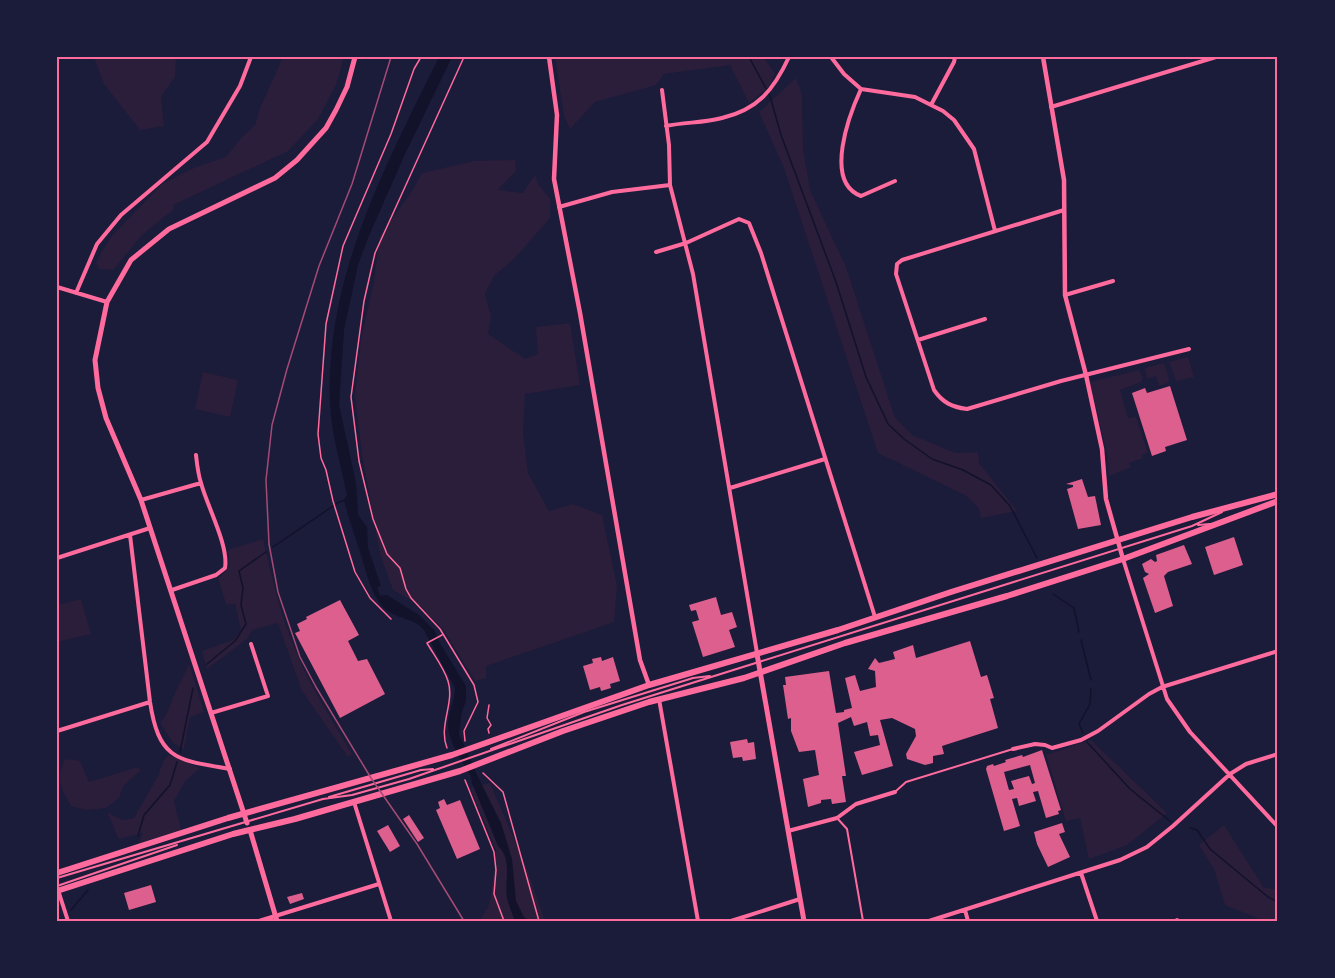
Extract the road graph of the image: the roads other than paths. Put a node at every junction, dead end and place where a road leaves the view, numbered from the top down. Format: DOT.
graph roads {
  1 [pos="251,57"];
  2 [pos="355,57"];
  3 [pos="549,57"];
  4 [pos="789,57"];
  5 [pos="831,57"];
  6 [pos="955,57"];
  7 [pos="1043,57"];
  8 [pos="1216,57"];
  9 [pos="861,89"];
  10 [pos="662,90"];
  11 [pos="932,105"];
  12 [pos="1051,107"];
  13 [pos="666,126"];
  14 [pos="895,181"];
  15 [pos="670,185"];
  16 [pos="559,207"];
  17 [pos="1064,210"];
  18 [pos="994,231"];
  19 [pos="686,243"];
  20 [pos="656,252"];
  21 [pos="1113,281"];
  22 [pos="57,287"];
  23 [pos="76,292"];
  24 [pos="1065,295"];
  25 [pos="107,302"];
  26 [pos="985,319"];
  27 [pos="918,340"];
  28 [pos="1189,349"];
  29 [pos="1086,375"];
  30 [pos="196,455"];
  31 [pos="825,459"];
  32 [pos="201,483"];
  33 [pos="730,488"];
  34 [pos="1278,494"];
  35 [pos="141,500"];
  36 [pos="1278,501"];
  37 [pos="1233,506"];
  38 [pos="1218,522"];
  39 [pos="1192,526"];
  40 [pos="151,528"];
  41 [pos="130,535"];
  42 [pos="1117,542"];
  43 [pos="1120,549"];
  44 [pos="57,558"];
  45 [pos="1123,559"];
  46 [pos="172,590"];
  47 [pos="876,618"];
  48 [pos="251,644"];
  49 [pos="1278,651"];
  50 [pos="757,654"];
  51 [pos="759,663"];
  52 [pos="760,673"];
  53 [pos="716,675"];
  54 [pos="649,685"];
  55 [pos="1162,687"];
  56 [pos="659,699"];
  57 [pos="150,702"];
  58 [pos="211,713"];
  59 [pos="57,731"];
  60 [pos="1013,749"];
  61 [pos="487,751"];
  62 [pos="1278,754"];
  63 [pos="230,769"];
  64 [pos="1230,774"];
  65 [pos="895,792"];
  66 [pos="354,802"];
  67 [pos="244,814"];
  68 [pos="837,818"];
  69 [pos="248,822"];
  70 [pos="1278,827"];
  71 [pos="250,830"];
  72 [pos="788,831"];
  73 [pos="188,841"];
  74 [pos="57,873"];
  75 [pos="1081,873"];
  76 [pos="57,878"];
  77 [pos="379,884"];
  78 [pos="57,889"];
  79 [pos="800,899"];
  80 [pos="965,910"];
  81 [pos="276,918"];
  82 [pos="68,921"];
  83 [pos="259,921"];
  84 [pos="391,921"];
  85 [pos="698,921"];
  86 [pos="731,921"];
  87 [pos="804,921"];
  88 [pos="863,921"];
  89 [pos="929,921"];
  90 [pos="968,921"];
  91 [pos="1097,921"];
  1 -- 23 [label="street"];
  2 -- 25 [label="main road"];
  3 -- 16 [label="street"];
  4 -- 13 [label="street"];
  5 -- 9 [label="street"];
  6 -- 11 [label="street"];
  7 -- 12 [label="street"];
  8 -- 12 [label="street"];
  9 -- 11 [label="street"];
  9 -- 14 [label="street"];
  10 -- 13 [label="street"];
  11 -- 18 [label="street"];
  12 -- 17 [label="street"];
  13 -- 15 [label="street"];
  15 -- 16 [label="street"];
  15 -- 19 [label="street"];
  16 -- 54 [label="street"];
  17 -- 18 [label="street"];
  17 -- 24 [label="street"];
  18 -- 27 [label="street"];
  19 -- 20 [label="street"];
  19 -- 31 [label="street"];
  19 -- 33 [label="street"];
  21 -- 24 [label="street"];
  22 -- 23 [label="street"];
  23 -- 25 [label="street"];
  24 -- 29 [label="street"];
  25 -- 35 [label="main road"];
  26 -- 27 [label="street"];
  27 -- 29 [label="street"];
  28 -- 29 [label="street"];
  29 -- 42 [label="street"];
  30 -- 32 [label="street"];
  31 -- 33 [label="street"];
  31 -- 47 [label="street"];
  32 -- 35 [label="street"];
  32 -- 46 [label="street"];
  33 -- 50 [label="street"];
  34 -- 37 [label="main road"];
  35 -- 40 [label="main road"];
  36 -- 38 [label="main road"];
  37 -- 39 [label="lane"];
  37 -- 42 [label="main road"];
  38 -- 39 [label="lane"];
  38 -- 45 [label="main road"];
  39 -- 43 [label="lane"];
  40 -- 41 [label="street"];
  40 -- 46 [label="main road"];
  41 -- 44 [label="street"];
  41 -- 57 [label="street"];
  42 -- 43 [label="street"];
  42 -- 47 [label="main road"];
  43 -- 45 [label="street"];
  43 -- 51 [label="lane"];
  45 -- 52 [label="main road"];
  45 -- 55 [label="street"];
  46 -- 58 [label="main road"];
  47 -- 50 [label="main road"];
  48 -- 58 [label="street"];
  49 -- 55 [label="street"];
  50 -- 51 [label="main road"];
  50 -- 54 [label="main road"];
  51 -- 52 [label="main road"];
  51 -- 53 [label="lane"];
  52 -- 56 [label="main road"];
  52 -- 72 [label="main road"];
  53 -- 61 [label="lane"];
  53 -- 61 [label="lane"];
  54 -- 67 [label="main road"];
  55 -- 60 [label="street"];
  55 -- 64 [label="street"];
  56 -- 66 [label="main road"];
  56 -- 85 [label="street"];
  57 -- 59 [label="street"];
  57 -- 63 [label="street"];
  58 -- 63 [label="main road"];
  60 -- 65 [label="lane"];
  61 -- 69 [label="lane"];
  62 -- 64 [label="street"];
  63 -- 67 [label="main road"];
  64 -- 70 [label="street"];
  64 -- 75 [label="street"];
  65 -- 68 [label="street"];
  66 -- 71 [label="main road"];
  66 -- 77 [label="street"];
  67 -- 69 [label="main road"];
  67 -- 74 [label="main road"];
  68 -- 72 [label="street"];
  68 -- 88 [label="lane"];
  69 -- 71 [label="street"];
  69 -- 73 [label="lane"];
  71 -- 78 [label="main road"];
  71 -- 81 [label="main road"];
  72 -- 79 [label="main road"];
  73 -- 76 [label="lane"];
  73 -- 78 [label="lane"];
  75 -- 80 [label="street"];
  75 -- 91 [label="street"];
  77 -- 81 [label="street"];
  77 -- 84 [label="street"];
  78 -- 82 [label="street"];
  79 -- 86 [label="street"];
  79 -- 87 [label="main road"];
  80 -- 89 [label="street"];
  80 -- 90 [label="street"];
  81 -- 83 [label="street"];
}
